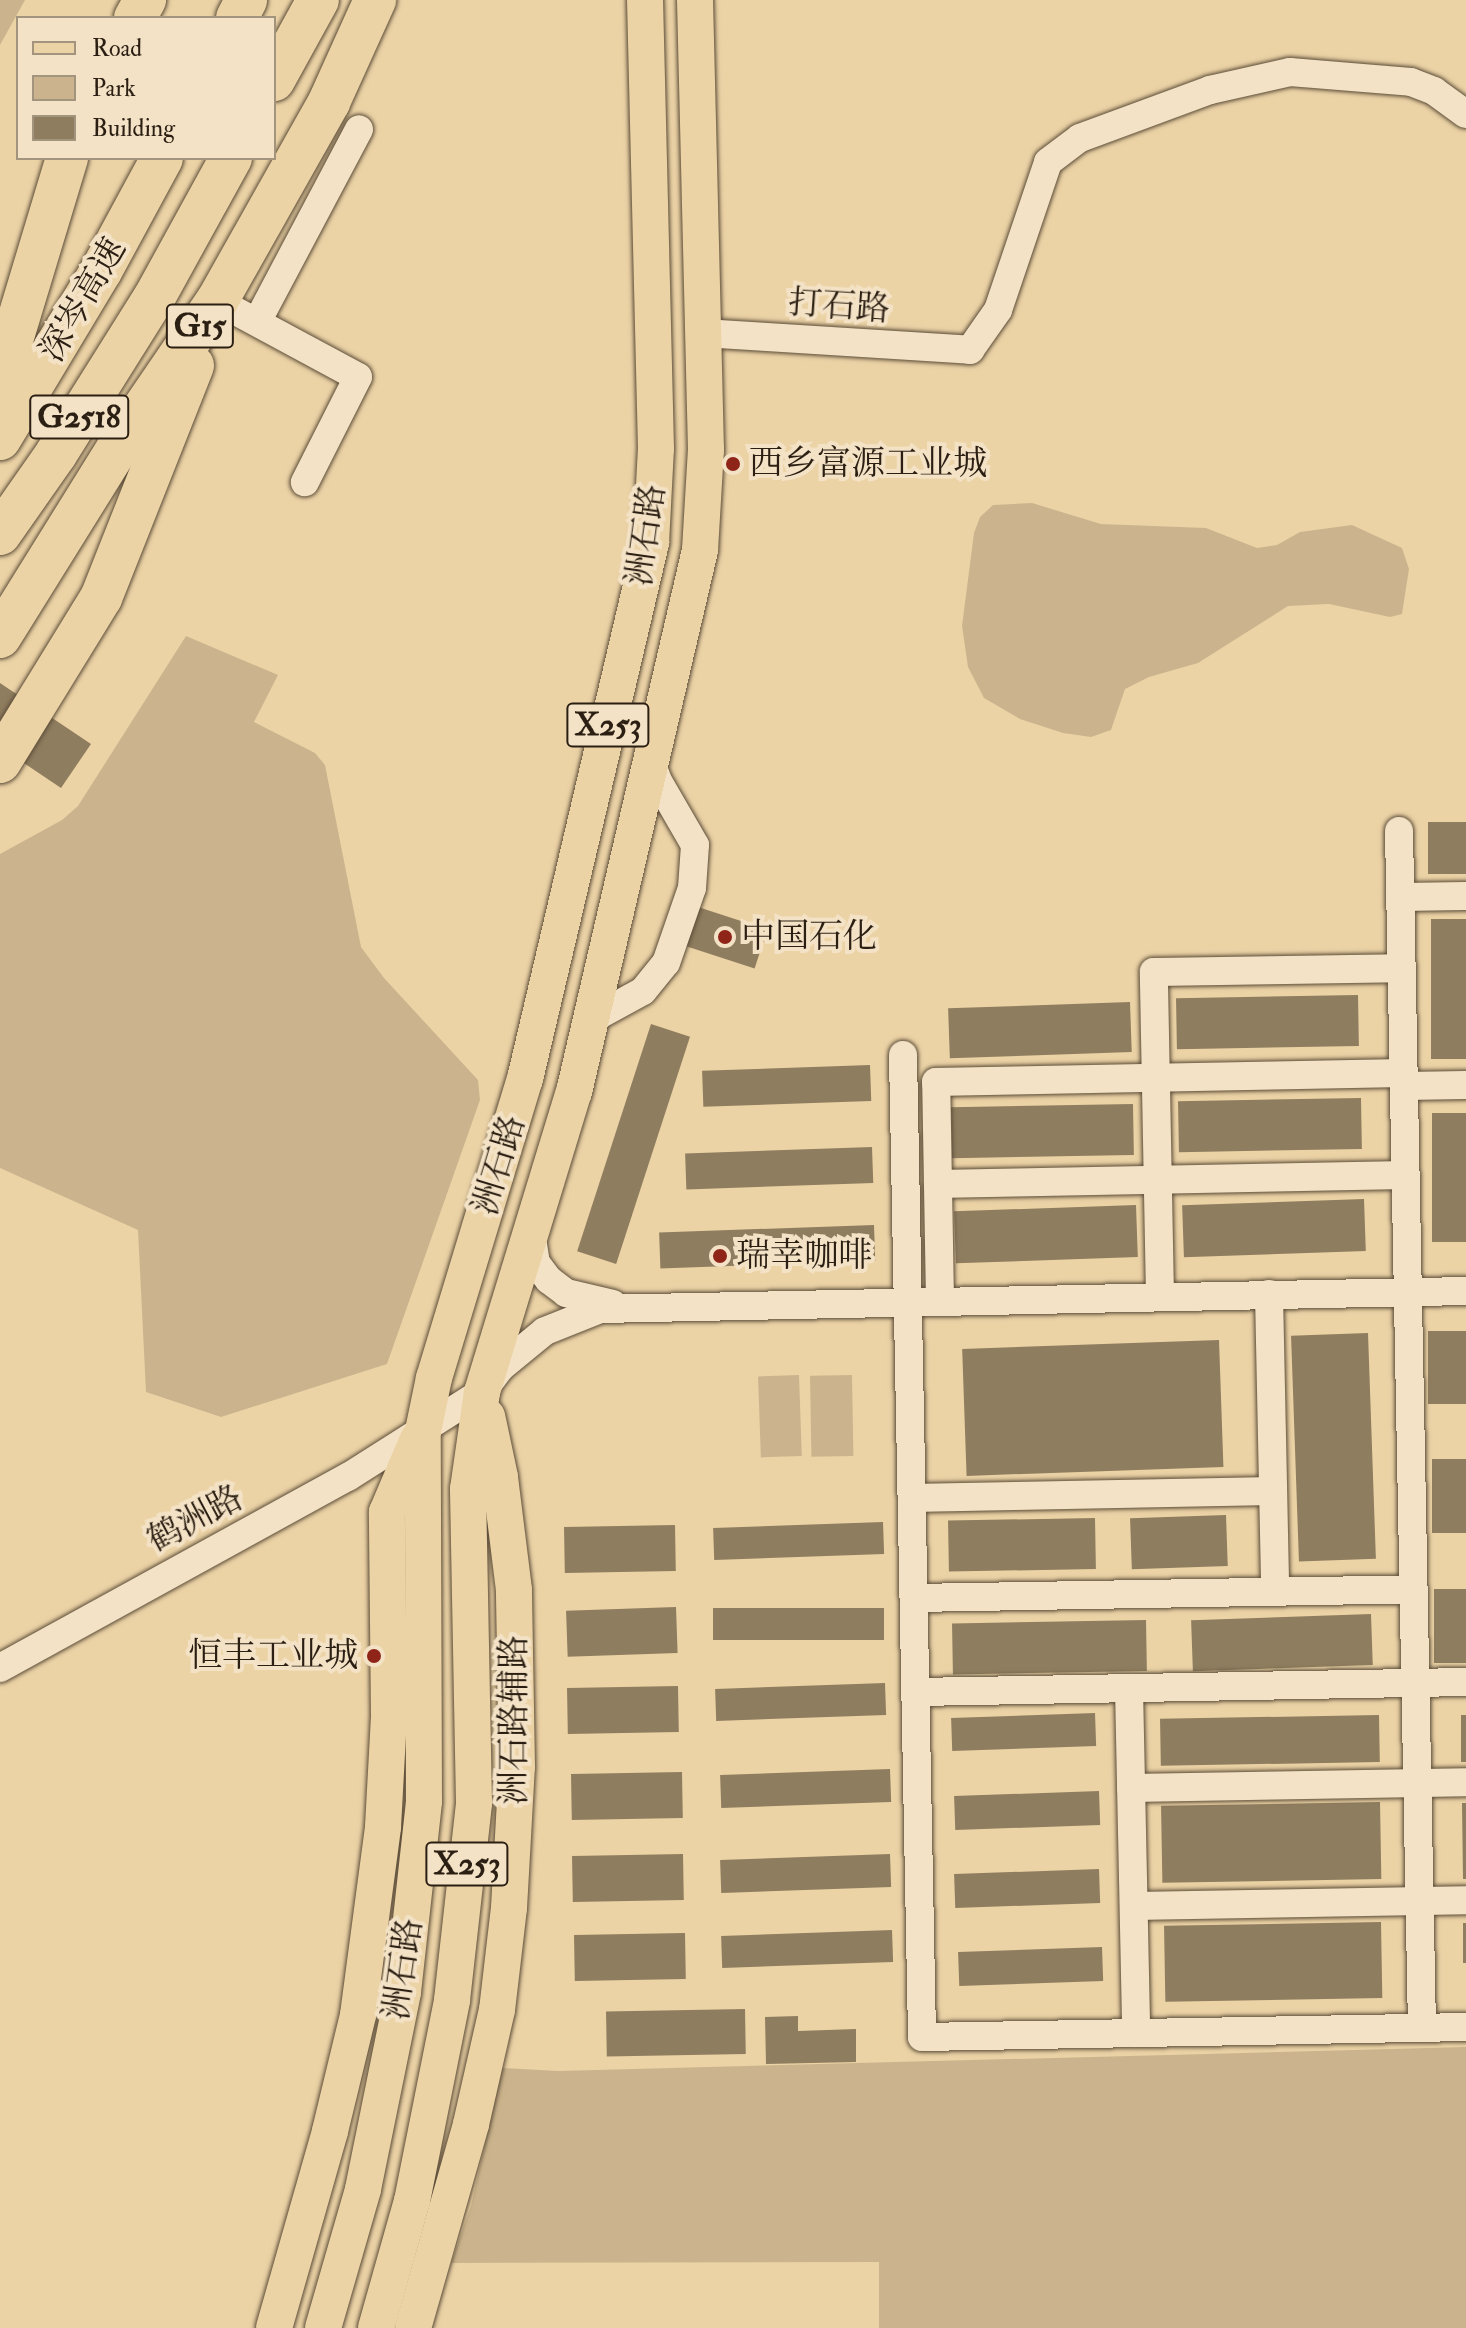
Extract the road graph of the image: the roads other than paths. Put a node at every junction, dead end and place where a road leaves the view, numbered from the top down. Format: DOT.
graph roads {
  1 [pos="318,0"];
  2 [pos="375,0"];
  3 [pos="645,0"];
  4 [pos="695,0"];
  5 [pos="276,76"];
  6 [pos="1466,114"];
  7 [pos="359,129"];
  8 [pos="66,160"];
  9 [pos="161,160"];
  10 [pos="230,160"];
  11 [pos="217,301"];
  12 [pos="257,322"];
  13 [pos="703,333"];
  14 [pos="0,380"];
  15 [pos="0,439"];
  16 [pos="305,482"];
  17 [pos="0,534"];
  18 [pos="0,637"];
  19 [pos="0,762"];
  20 [pos="651,762"];
  21 [pos="1399,831"];
  22 [pos="1466,896"];
  23 [pos="1400,897"];
  24 [pos="1401,968"];
  25 [pos="590,1020"];
  26 [pos="903,1055"];
  27 [pos="1156,1077"];
  28 [pos="1403,1080"];
  29 [pos="1466,1085"];
  30 [pos="1405,1175"];
  31 [pos="1158,1180"];
  32 [pos="938,1184"];
  33 [pos="532,1221"];
  34 [pos="1466,1291"];
  35 [pos="1408,1292"];
  36 [pos="1269,1294"];
  37 [pos="1160,1296"];
  38 [pos="908,1301"];
  39 [pos="940,1301"];
  40 [pos="630,1307"];
  41 [pos="482,1392"];
  42 [pos="423,1431"];
  43 [pos="1272,1491"];
  44 [pos="912,1498"];
  45 [pos="1413,1589"];
  46 [pos="1275,1591"];
  47 [pos="914,1598"];
  48 [pos="389,1645"];
  49 [pos="0,1668"];
  50 [pos="1466,1682"];
  51 [pos="1415,1683"];
  52 [pos="1129,1688"];
  53 [pos="916,1692"];
  54 [pos="1466,1782"];
  55 [pos="1417,1783"];
  56 [pos="1131,1788"];
  57 [pos="424,1801"];
  58 [pos="1466,1900"];
  59 [pos="1419,1901"];
  60 [pos="1134,1906"];
  61 [pos="1466,2027"];
  62 [pos="1422,2028"];
  63 [pos="1136,2033"];
  64 [pos="274,2328"];
  65 [pos="323,2328"];
  66 [pos="376,2328"];
  67 [pos="413,2328"];
  1 -- 5 [label="highway"];
  2 -- 11 [label="highway, G15"];
  3 -- 42 [label="main road, 洲石路 / X253"];
  4 -- 13 [label="main road, 洲石路 / X253"];
  6 -- 13 [label="street, 打石路"];
  7 -- 12 [label="street"];
  8 -- 14 [label="highway"];
  9 -- 15 [label="highway, 深岑高速"];
  10 -- 17 [label="highway, 深岑高速 / G2518"];
  11 -- 12 [label="street"];
  11 -- 18 [label="highway, G15"];
  11 -- 19 [label="highway"];
  12 -- 16 [label="street"];
  13 -- 20 [label="main road, 洲石路 / X253"];
  20 -- 25 [label="main road, 洲石路 / X253"];
  20 -- 25 [label="street"];
  21 -- 23 [label="street"];
  22 -- 23 [label="street"];
  23 -- 24 [label="street"];
  24 -- 27 [label="street"];
  24 -- 28 [label="street"];
  25 -- 33 [label="main road, 洲石路 / X253"];
  26 -- 38 [label="street"];
  27 -- 28 [label="street"];
  27 -- 31 [label="street"];
  27 -- 32 [label="street"];
  28 -- 29 [label="street"];
  28 -- 30 [label="street"];
  30 -- 31 [label="street"];
  30 -- 35 [label="street"];
  31 -- 32 [label="street"];
  31 -- 37 [label="street"];
  32 -- 39 [label="street"];
  33 -- 40 [label="street"];
  33 -- 41 [label="main road, 洲石路 / X253"];
  34 -- 35 [label="street"];
  35 -- 36 [label="street"];
  35 -- 45 [label="street"];
  36 -- 37 [label="street"];
  36 -- 43 [label="street"];
  37 -- 39 [label="street"];
  38 -- 39 [label="street"];
  38 -- 40 [label="street"];
  38 -- 44 [label="street"];
  40 -- 41 [label="street, 鹤洲路"];
  41 -- 42 [label="street, 鹤洲路"];
  41 -- 66 [label="main road, 洲石路 / X253"];
  41 -- 67 [label="main road, 洲石路辅路"];
  42 -- 48 [label="main road"];
  42 -- 49 [label="street, 鹤洲路"];
  42 -- 57 [label="main road, 洲石路 / X253"];
  43 -- 44 [label="street"];
  43 -- 46 [label="street"];
  44 -- 47 [label="street"];
  45 -- 46 [label="street"];
  45 -- 51 [label="street"];
  46 -- 47 [label="street"];
  47 -- 53 [label="street"];
  48 -- 57 [label="main road"];
  48 -- 64 [label="main road"];
  50 -- 51 [label="street"];
  51 -- 52 [label="street"];
  51 -- 55 [label="street"];
  52 -- 53 [label="street"];
  52 -- 56 [label="street"];
  53 -- 63 [label="street"];
  54 -- 55 [label="street"];
  55 -- 56 [label="street"];
  55 -- 59 [label="street"];
  56 -- 60 [label="street"];
  57 -- 65 [label="main road, 洲石路 / X253"];
  58 -- 59 [label="street"];
  59 -- 60 [label="street"];
  59 -- 62 [label="street"];
  60 -- 63 [label="street"];
  61 -- 62 [label="street"];
  62 -- 63 [label="street"];
}
